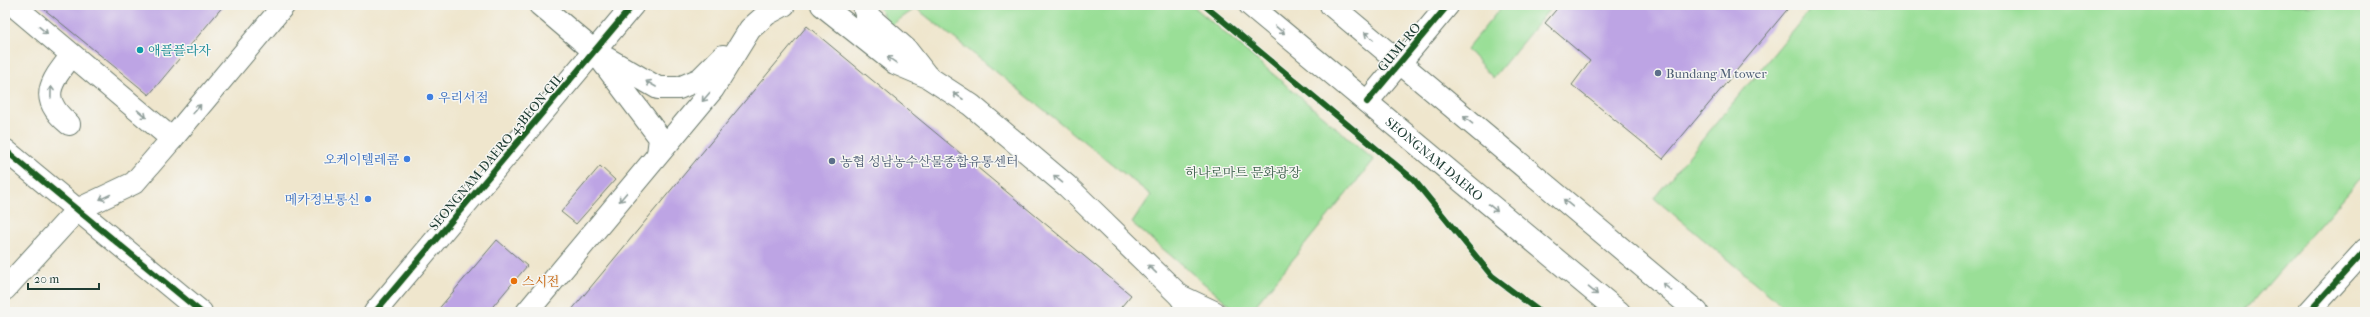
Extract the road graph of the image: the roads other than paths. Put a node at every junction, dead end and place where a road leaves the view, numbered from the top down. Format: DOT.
graph roads {
  1 [pos="13,5"];
  2 [pos="284,5"];
  3 [pos="540,5"];
  4 [pos="633,5"];
  5 [pos="784,5"];
  6 [pos="822,5"];
  7 [pos="1250,5"];
  8 [pos="1331,5"];
  9 [pos="1448,5"];
  10 [pos="859,8"];
  11 [pos="750,29"];
  12 [pos="594,51"];
  13 [pos="72,55"];
  14 [pos="1400,63"];
  15 [pos="928,77"];
  16 [pos="1367,102"];
  17 [pos="69,124"];
  18 [pos="172,139"];
  19 [pos="5,150"];
  20 [pos="658,154"];
  21 [pos="77,210"];
  22 [pos="2365,250"];
  23 [pos="5,289"];
  24 [pos="1185,304"];
  25 [pos="201,312"];
  26 [pos="375,312"];
  27 [pos="527,312"];
  28 [pos="1214,312"];
  29 [pos="1619,312"];
  30 [pos="1697,312"];
  31 [pos="2309,312"];
  1 -- 13 [label="main road, one-way"];
  18 -- 2 [label="main road, one-way"];
  3 -- 12 [label="main road"];
  4 -- 12 [label="main road, SEONGNAM-DAERO 43BEON-GIL"];
  5 -- 11 [label="main road"];
  15 -- 6 [label="main road, one-way"];
  7 -- 16 [label="main road, SEONGNAM-DAERO, one-way"];
  14 -- 8 [label="main road, one-way"];
  9 -- 14 [label="main road, GUMI-RO"];
  10 -- 15 [label="main road"];
  11 -- 12 [label="main road, one-way"];
  11 -- 20 [label="main road, one-way"];
  12 -- 20 [label="main road"];
  12 -- 26 [label="main road, SEONGNAM-DAERO 43BEON-GIL"];
  17 -- 13 [label="main road, one-way"];
  13 -- 18 [label="main road, one-way"];
  14 -- 16 [label="main road, GUMI-RO"];
  30 -- 14 [label="main road, one-way"];
  24 -- 15 [label="main road, one-way"];
  16 -- 29 [label="main road, SEONGNAM-DAERO, one-way"];
  18 -- 21 [label="main road, one-way"];
  19 -- 21 [label="main road"];
  20 -- 27 [label="main road, one-way"];
  21 -- 23 [label="main road"];
  21 -- 25 [label="main road"];
  22 -- 31 [label="main road"];
  24 -- 28 [label="main road"];
}
